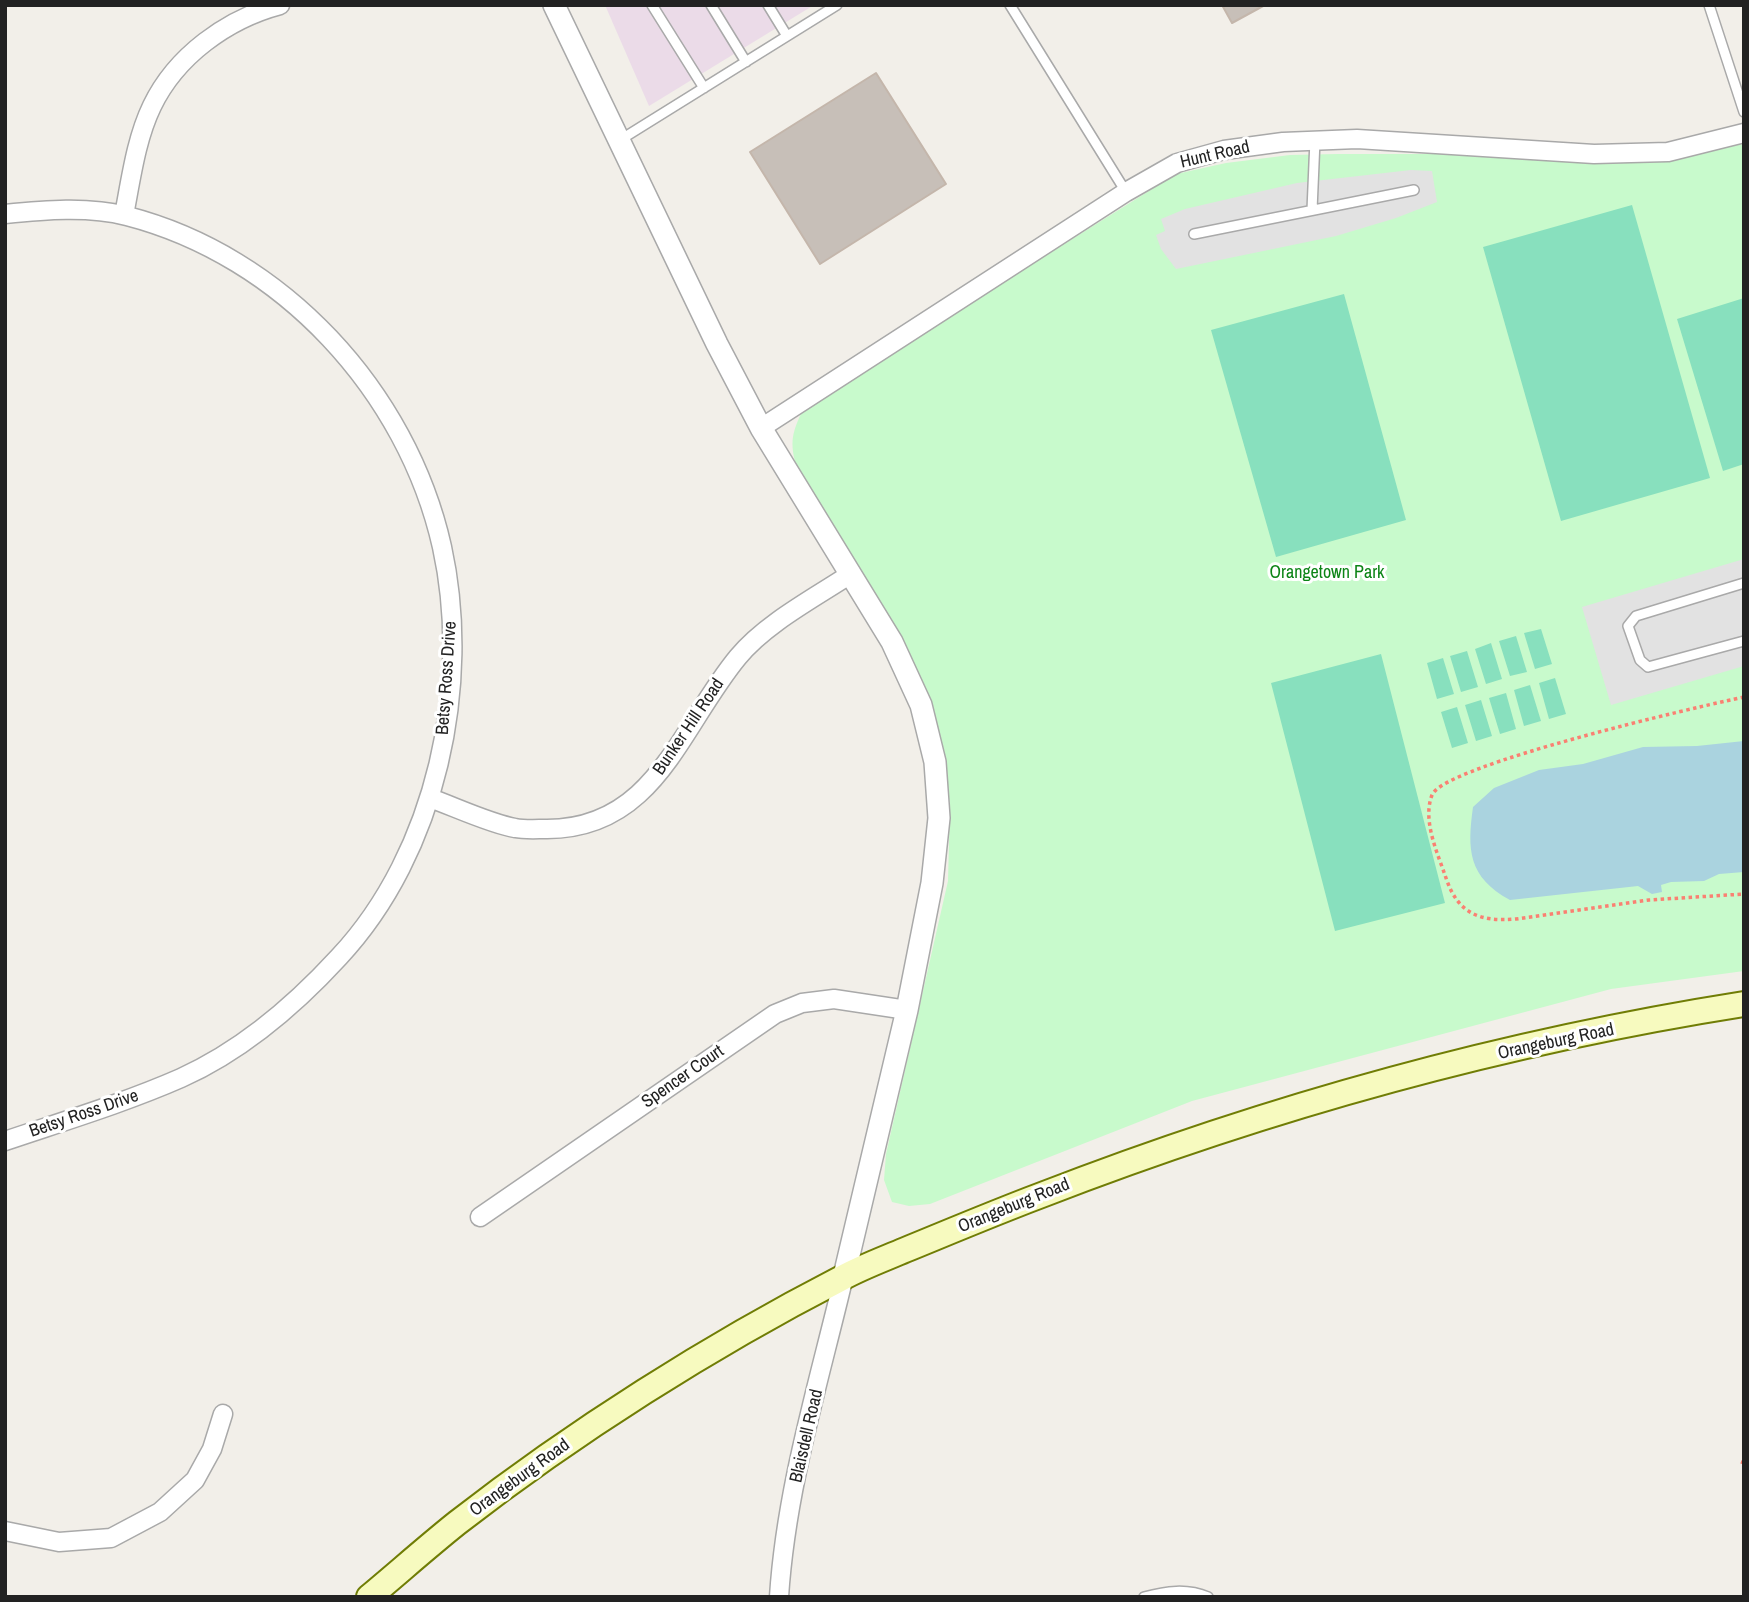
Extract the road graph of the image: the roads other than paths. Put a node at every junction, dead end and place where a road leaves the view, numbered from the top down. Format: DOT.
graph roads {
  1 [pos="280,5"];
  2 [pos="554,5"];
  3 [pos="652,5"];
  4 [pos="711,5"];
  5 [pos="768,5"];
  6 [pos="1010,5"];
  7 [pos="1709,5"];
  8 [pos="832,6"];
  9 [pos="787,36"];
  10 [pos="746,62"];
  11 [pos="704,88"];
  12 [pos="1744,112"];
  13 [pos="1744,133"];
  14 [pos="620,140"];
  15 [pos="1315,140"];
  16 [pos="1414,190"];
  17 [pos="1126,192"];
  18 [pos="1312,210"];
  19 [pos="5,214"];
  20 [pos="124,215"];
  21 [pos="1195,234"];
  22 [pos="761,428"];
  23 [pos="849,575"];
  24 [pos="1744,583"];
  25 [pos="1744,641"];
  26 [pos="430,798"];
  27 [pos="1744,1004"];
  28 [pos="907,1010"];
  29 [pos="5,1141"];
  30 [pos="480,1217"];
  31 [pos="844,1276"];
  32 [pos="223,1414"];
  33 [pos="5,1531"];
  34 [pos="369,1597"];
  35 [pos="779,1597"];
  36 [pos="1144,1597"];
  37 [pos="1208,1597"];
  1 -- 20 [label="street"];
  2 -- 14 [label="street"];
  3 -- 11 [label="lane"];
  4 -- 10 [label="lane"];
  5 -- 9 [label="lane"];
  6 -- 17 [label="lane"];
  7 -- 12 [label="lane"];
  8 -- 9 [label="lane"];
  9 -- 10 [label="lane"];
  10 -- 11 [label="lane"];
  11 -- 14 [label="lane"];
  13 -- 15 [label="street, Hunt Road"];
  14 -- 22 [label="street"];
  15 -- 17 [label="street, Hunt Road"];
  15 -- 18 [label="lane"];
  16 -- 18 [label="lane"];
  17 -- 22 [label="street, Hunt Road"];
  18 -- 21 [label="lane"];
  19 -- 20 [label="street, Betsy Ross Drive"];
  20 -- 26 [label="street, Betsy Ross Drive"];
  22 -- 23 [label="street"];
  23 -- 26 [label="street, Bunker Hill Road"];
  23 -- 28 [label="street"];
  24 -- 25 [label="lane"];
  26 -- 29 [label="street, Betsy Ross Drive"];
  27 -- 31 [label="main road, Orangeburg Road"];
  28 -- 30 [label="street, Spencer Court"];
  28 -- 31 [label="street"];
  31 -- 34 [label="main road, Orangeburg Road"];
  31 -- 35 [label="street, Blaisdell Road"];
  32 -- 33 [label="street"];
  36 -- 37 [label="lane"];
}
